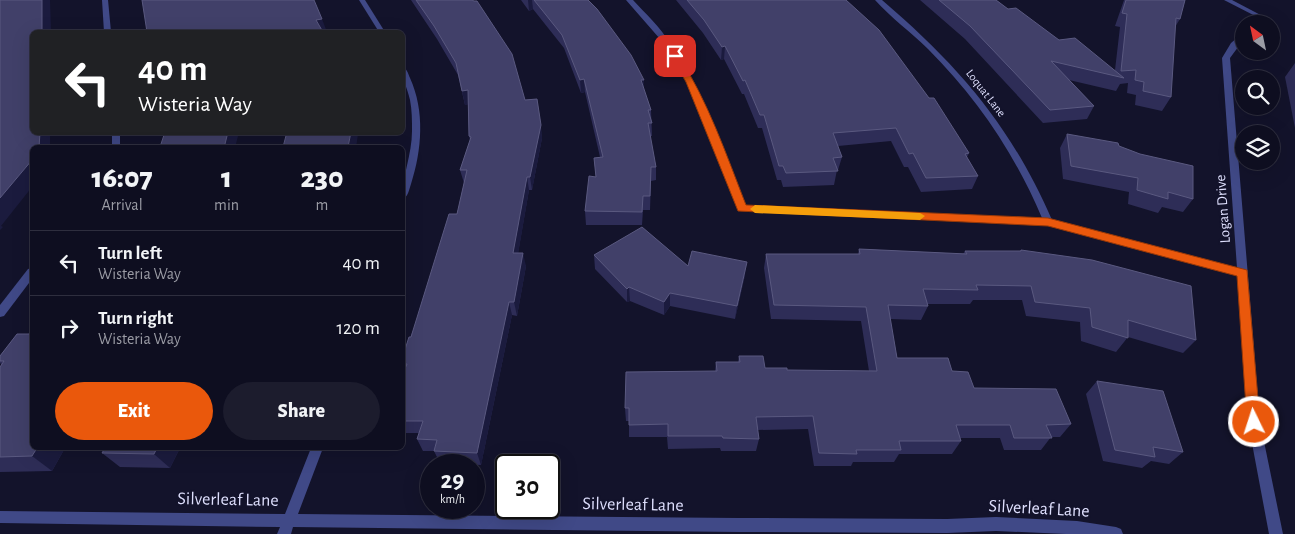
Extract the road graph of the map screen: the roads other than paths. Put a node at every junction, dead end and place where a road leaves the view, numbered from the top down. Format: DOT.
graph roads {
  1 [pos="105,0"];
  2 [pos="362,0"];
  3 [pos="629,0"];
  4 [pos="878,0"];
  5 [pos="1227,0"];
  6 [pos="1254,15"];
  7 [pos="108,30"];
  8 [pos="381,30"];
  9 [pos="1235,46"];
  10 [pos="405,73"];
  11 [pos="405,187"];
  12 [pos="1048,222"];
  13 [pos="1243,273"];
  14 [pos="30,275"];
  15 [pos="0,313"];
  16 [pos="316,450"];
  17 [pos="0,517"];
  18 [pos="290,520"];
  19 [pos="739,530"];
  20 [pos="284,534"];
  21 [pos="1116,534"];
  22 [pos="1276,534"];
  1 -- 7 [label="street"];
  2 -- 8 [label="street"];
  3 -- 12 [label="street"];
  4 -- 12 [label="street, Loquat Lane"];
  5 -- 6 [label="street"];
  9 -- 13 [label="street, Logan Drive"];
  10 -- 11 [label="street"];
  12 -- 13 [label="street"];
  13 -- 22 [label="street, Logan Drive"];
  14 -- 15 [label="street"];
  16 -- 18 [label="street"];
  17 -- 18 [label="street, Silverleaf Lane"];
  18 -- 19 [label="street, Silverleaf Lane"];
  18 -- 20 [label="street"];
  19 -- 21 [label="street, Silverleaf Lane"];
}
